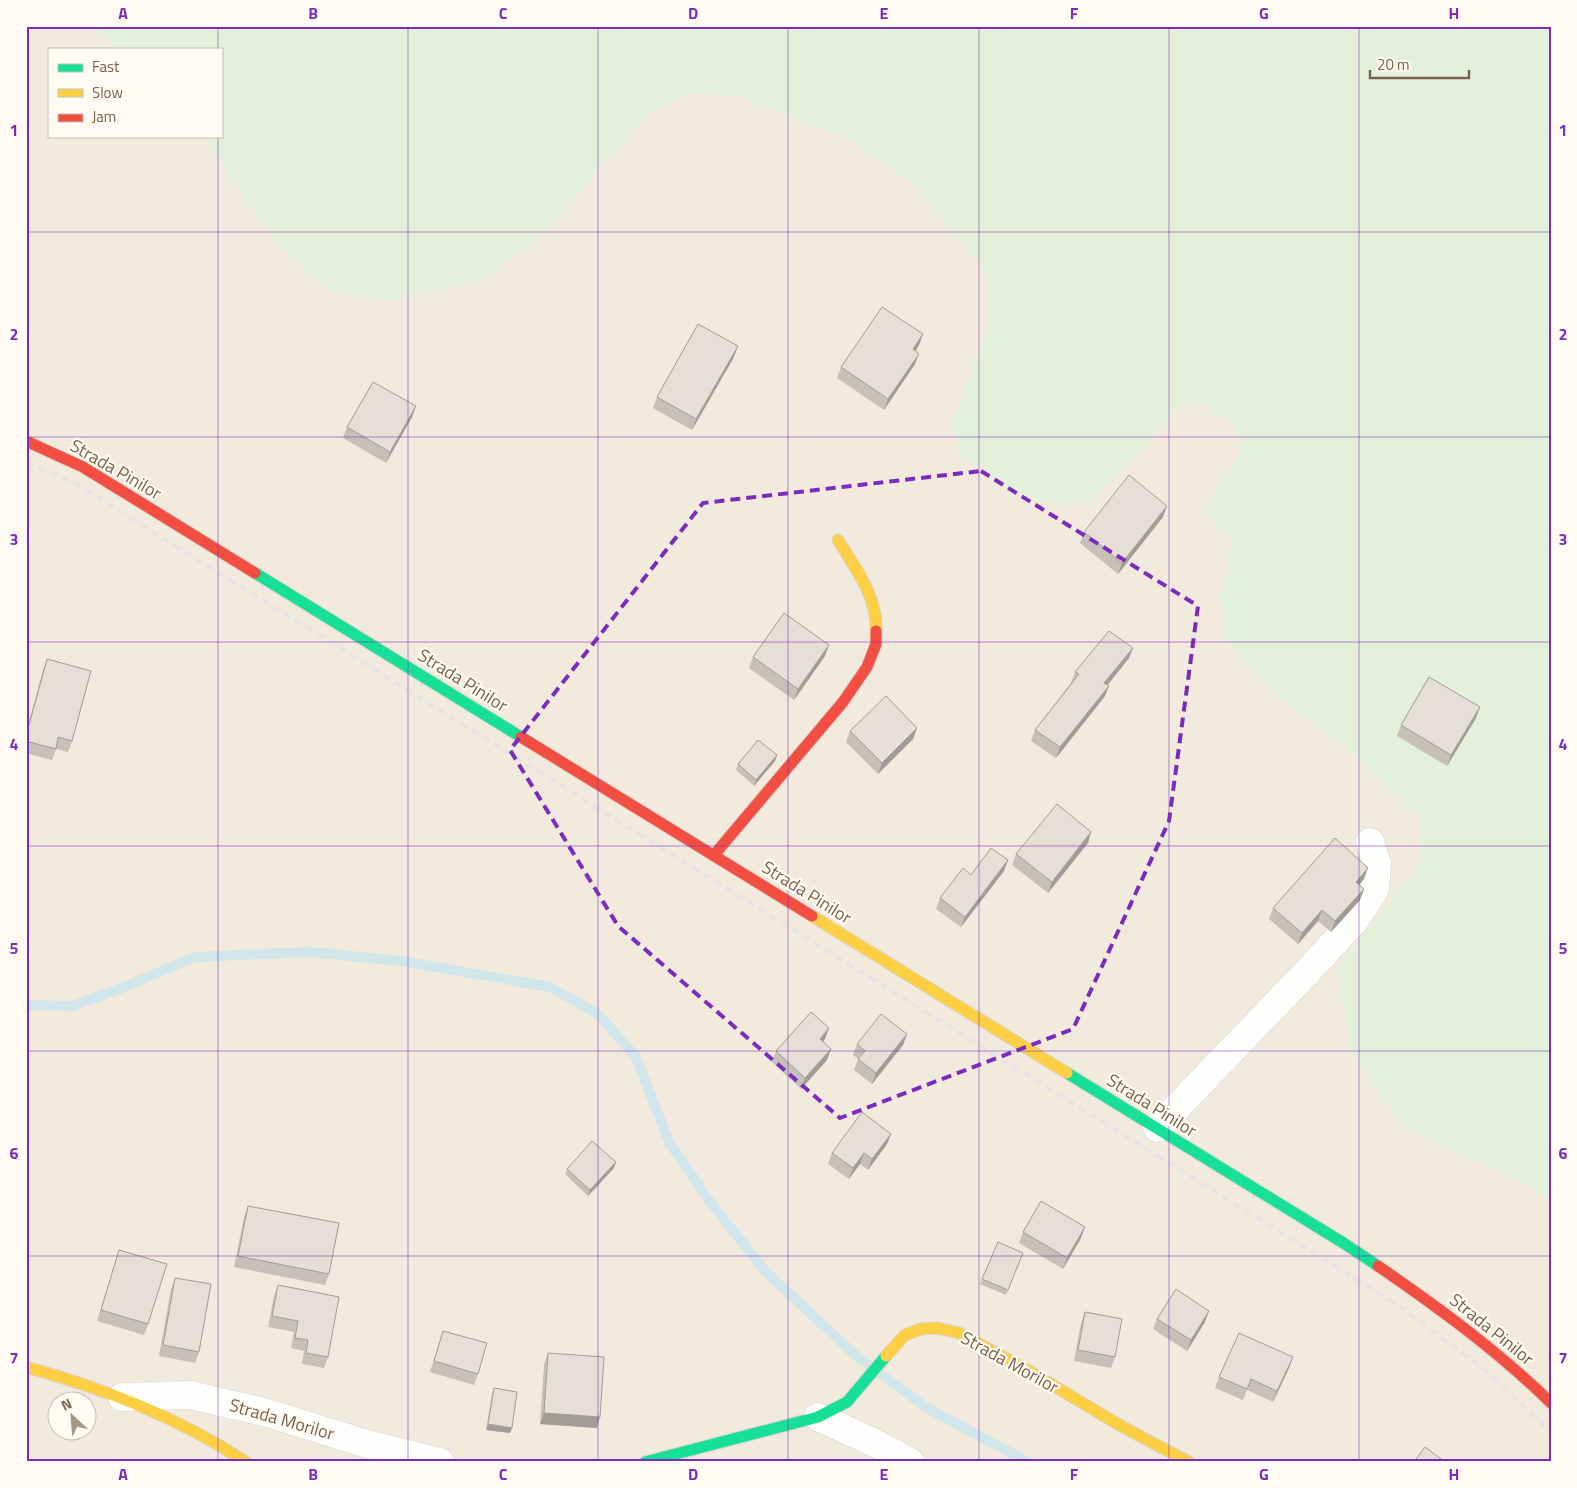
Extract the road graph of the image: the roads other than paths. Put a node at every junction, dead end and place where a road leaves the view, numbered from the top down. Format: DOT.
graph roads {
  1 [pos="26,441"];
  2 [pos="838,540"];
  3 [pos="1370,842"];
  4 [pos="714,855"];
  5 [pos="1157,1128"];
  6 [pos="26,1367"];
  7 [pos="122,1397"];
  8 [pos="1551,1403"];
  9 [pos="818,1417"];
  10 [pos="246,1462"];
  11 [pos="440,1462"];
  12 [pos="645,1462"];
  13 [pos="910,1462"];
  14 [pos="1190,1462"];
  1 -- 4 [label="street, Strada Pinilor"];
  2 -- 4 [label="street"];
  3 -- 5 [label="street"];
  4 -- 5 [label="street, Strada Pinilor"];
  5 -- 8 [label="street, Strada Pinilor"];
  6 -- 7 [label="street"];
  7 -- 10 [label="street"];
  7 -- 11 [label="street, Strada Morilor"];
  9 -- 12 [label="street, Strada Morilor"];
  9 -- 13 [label="street"];
  9 -- 14 [label="street, Strada Morilor"];
}
